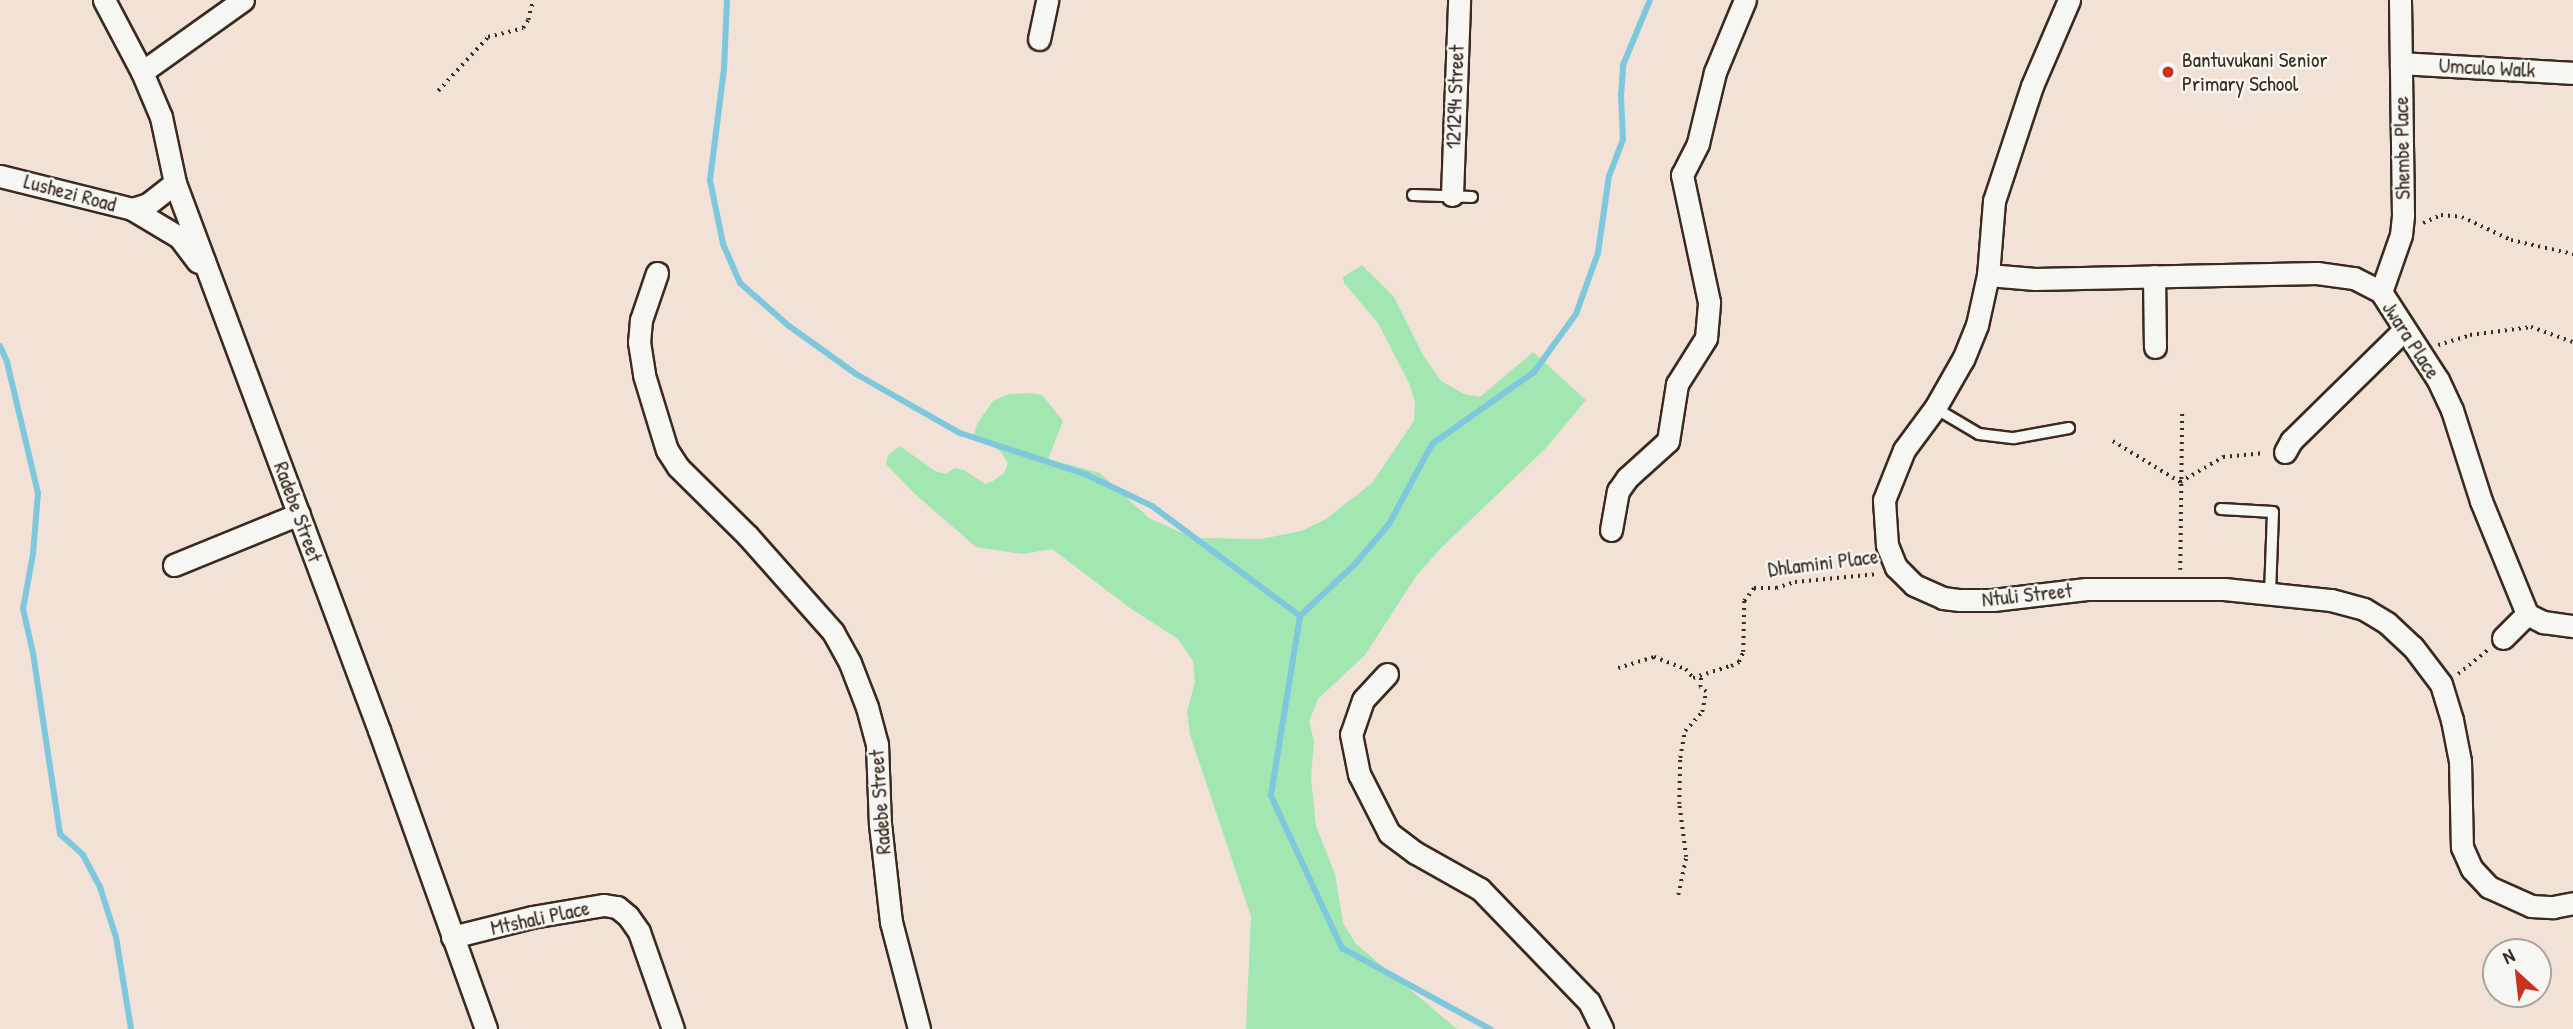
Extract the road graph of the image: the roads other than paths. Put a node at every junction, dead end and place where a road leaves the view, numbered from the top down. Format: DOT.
graph roads {
  1 [pos="104,0"];
  2 [pos="243,0"];
  3 [pos="1047,0"];
  4 [pos="1459,0"];
  5 [pos="1745,0"];
  6 [pos="2069,0"];
  7 [pos="2400,0"];
  8 [pos="1039,39"];
  9 [pos="2401,63"];
  10 [pos="142,72"];
  11 [pos="2573,73"];
  12 [pos="0,176"];
  13 [pos="175,183"];
  14 [pos="1413,195"];
  15 [pos="1462,196"];
  16 [pos="132,209"];
  17 [pos="657,273"];
  18 [pos="1989,275"];
  19 [pos="2154,276"];
  20 [pos="211,281"];
  21 [pos="2381,292"];
  22 [pos="2404,330"];
  23 [pos="2155,347"];
  24 [pos="1935,408"];
  25 [pos="2069,428"];
  26 [pos="2285,452"];
  27 [pos="2221,509"];
  28 [pos="299,514"];
  29 [pos="1611,530"];
  30 [pos="174,565"];
  31 [pos="2270,592"];
  32 [pos="2527,614"];
  33 [pos="2573,625"];
  34 [pos="2503,638"];
  35 [pos="1387,674"];
  36 [pos="2573,903"];
  37 [pos="452,937"];
  38 [pos="486,1029"];
  39 [pos="673,1029"];
  40 [pos="919,1029"];
  41 [pos="1602,1029"];
  1 -- 10 [label="street, Radebe Street"];
  2 -- 10 [label="street"];
  3 -- 8 [label="street"];
  4 -- 15 [label="street, 121294 Street"];
  5 -- 29 [label="street"];
  6 -- 18 [label="street"];
  7 -- 9 [label="street, Shembe Place"];
  9 -- 11 [label="street, Umculo Walk"];
  9 -- 21 [label="street, Shembe Place"];
  10 -- 13 [label="street, Radebe Street"];
  12 -- 16 [label="street, Lushezi Road"];
  13 -- 16 [label="street, Lushezi Road"];
  13 -- 20 [label="street, Radebe Street"];
  14 -- 15 [label="lane"];
  16 -- 20 [label="street"];
  17 -- 40 [label="street, Radebe Street"];
  18 -- 19 [label="street, Jwara Place"];
  18 -- 24 [label="street"];
  19 -- 21 [label="street, Jwara Place"];
  19 -- 23 [label="street"];
  20 -- 28 [label="street, Radebe Street"];
  21 -- 22 [label="street, Jwara Place"];
  22 -- 26 [label="street"];
  22 -- 32 [label="street, Jwara Place"];
  24 -- 25 [label="lane"];
  24 -- 31 [label="street, Ntuli Street"];
  27 -- 31 [label="lane"];
  28 -- 30 [label="street"];
  28 -- 37 [label="street, Radebe Street"];
  31 -- 36 [label="street, Ntuli Street"];
  32 -- 33 [label="street"];
  32 -- 34 [label="street"];
  35 -- 41 [label="street"];
  37 -- 38 [label="street, Radebe Street"];
  37 -- 39 [label="street, Mtshali Place"];
}
